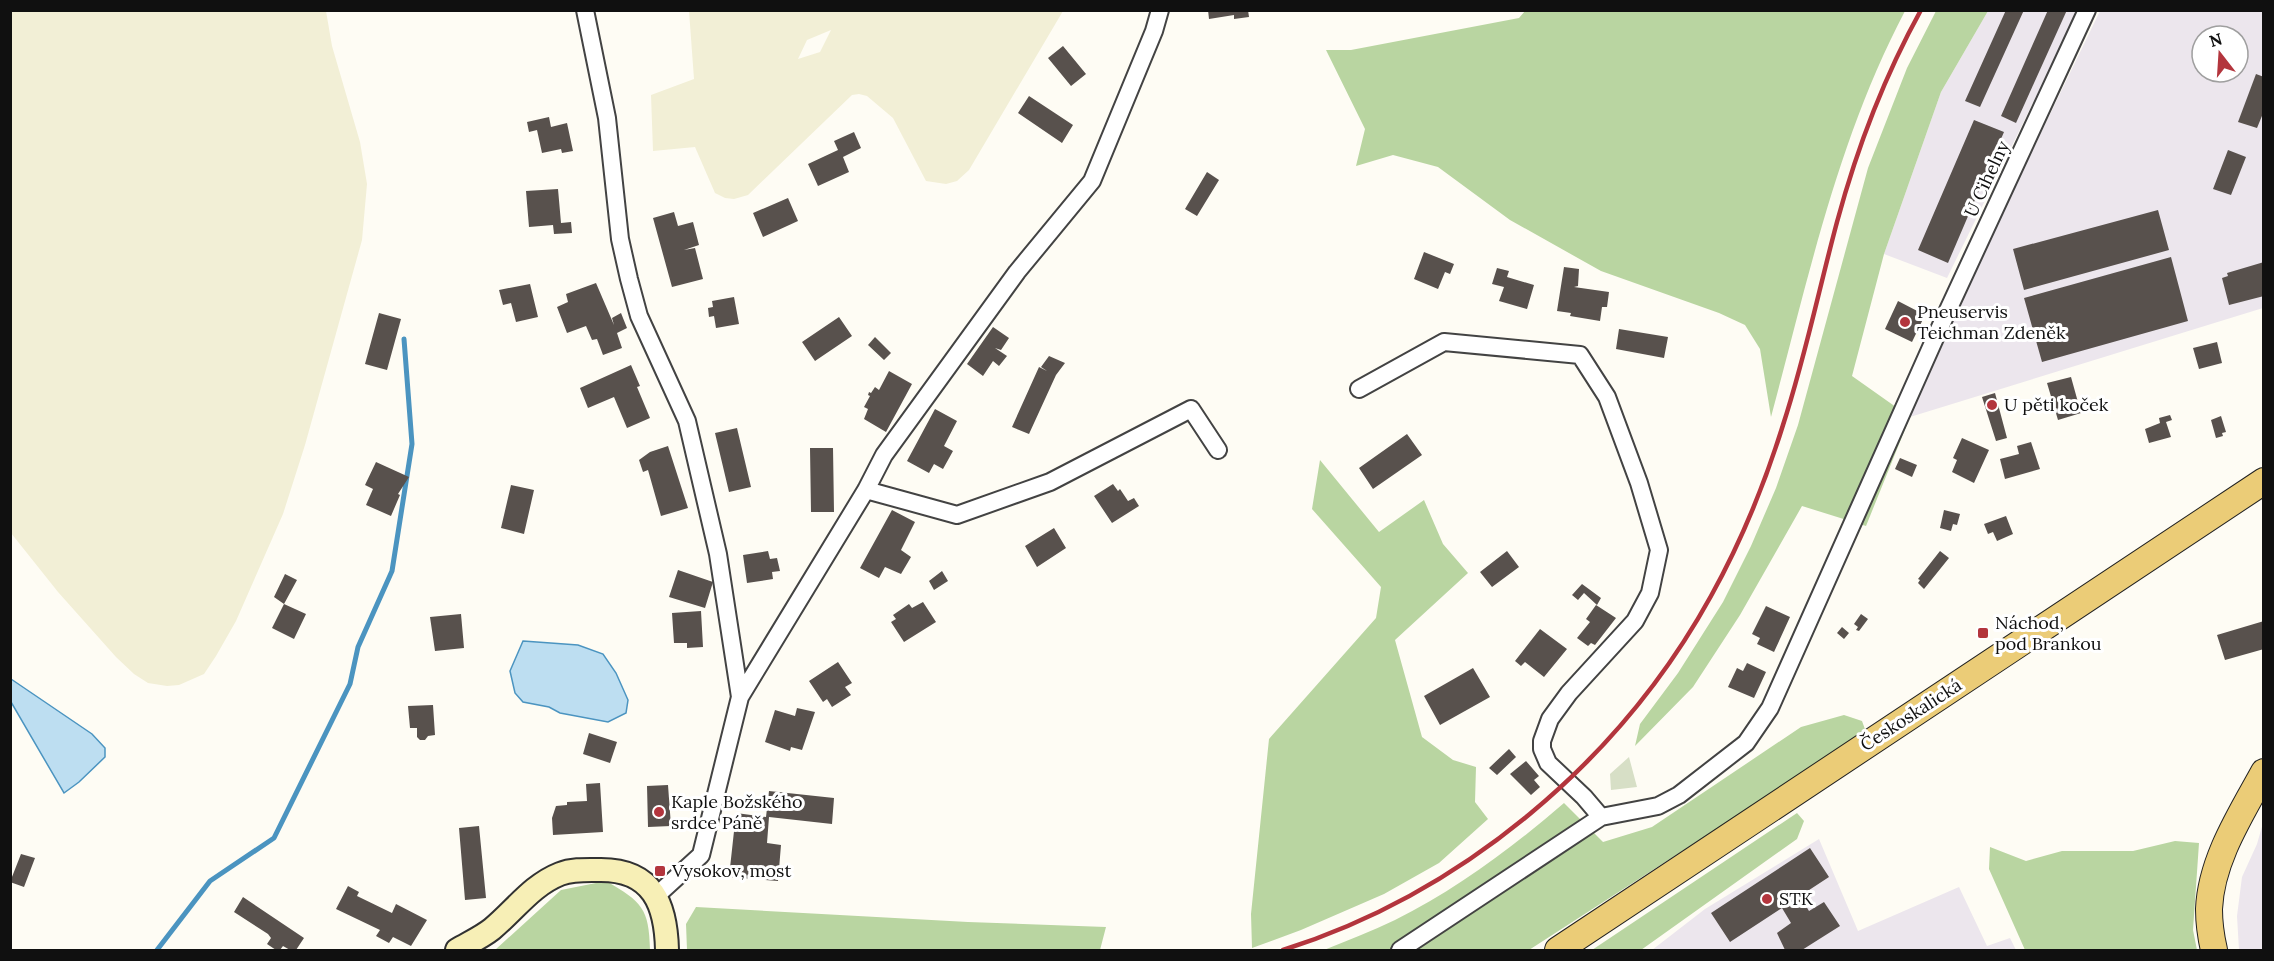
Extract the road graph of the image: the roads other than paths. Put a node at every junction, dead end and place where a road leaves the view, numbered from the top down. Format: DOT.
graph roads {
  1 [pos="585,10"];
  2 [pos="1160,10"];
  3 [pos="2087,10"];
  4 [pos="1359,389"];
  5 [pos="1218,450"];
  6 [pos="2264,481"];
  7 [pos="866,490"];
  8 [pos="740,697"];
  9 [pos="2264,772"];
  10 [pos="1601,817"];
  11 [pos="655,897"];
  12 [pos="457,951"];
  13 [pos="667,951"];
  14 [pos="1400,951"];
  15 [pos="1558,951"];
  16 [pos="2214,951"];
  1 -- 8 [label="street"];
  2 -- 7 [label="street"];
  3 -- 10 [label="street, U Cihelny"];
  4 -- 10 [label="street"];
  5 -- 7 [label="street"];
  6 -- 15 [label="main road, Českoskalická"];
  7 -- 8 [label="street"];
  8 -- 11 [label="street"];
  9 -- 16 [label="main road"];
  10 -- 14 [label="street"];
  11 -- 12 [label="street"];
  11 -- 13 [label="street"];
}
